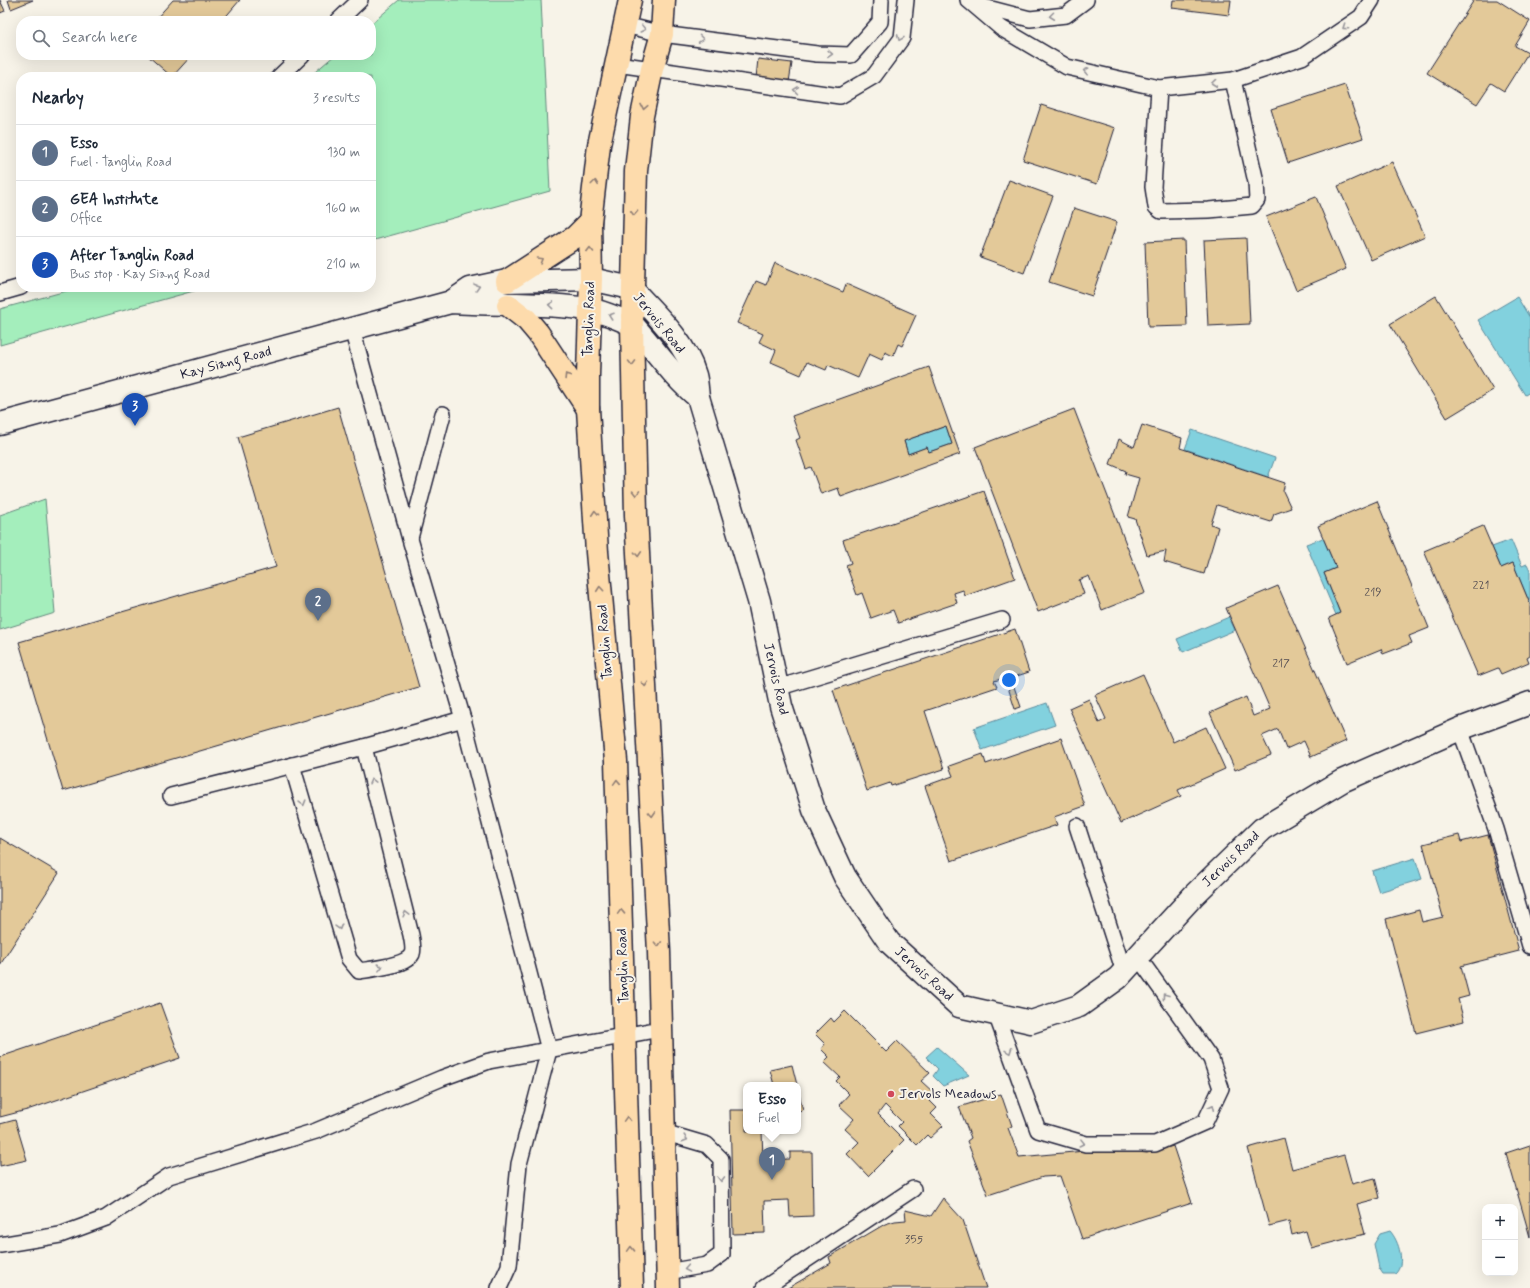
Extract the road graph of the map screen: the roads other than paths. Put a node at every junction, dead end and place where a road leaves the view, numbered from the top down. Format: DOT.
graph roads {
  1 [pos="360,0"];
  2 [pos="630,0"];
  3 [pos="664,0"];
  4 [pos="881,0"];
  5 [pos="906,0"];
  6 [pos="1086,0"];
  7 [pos="1372,0"];
  8 [pos="970,2"];
  9 [pos="343,16"];
  10 [pos="624,25"];
  11 [pos="662,34"];
  12 [pos="297,60"];
  13 [pos="617,64"];
  14 [pos="652,69"];
  15 [pos="284,72"];
  16 [pos="1234,80"];
  17 [pos="1159,88"];
  18 [pos="590,222"];
  19 [pos="591,279"];
  20 [pos="507,281"];
  21 [pos="16,288"];
  22 [pos="632,288"];
  23 [pos="0,293"];
  24 [pos="451,302"];
  25 [pos="508,305"];
  26 [pos="590,309"];
  27 [pos="632,324"];
  28 [pos="352,329"];
  29 [pos="698,397"];
  30 [pos="588,409"];
  31 [pos="443,414"];
  32 [pos="0,424"];
  33 [pos="410,539"];
  34 [pos="1002,620"];
  35 [pos="777,688"];
  36 [pos="1530,703"];
  37 [pos="463,719"];
  38 [pos="1460,728"];
  39 [pos="364,747"];
  40 [pos="292,765"];
  41 [pos="170,796"];
  42 [pos="1077,826"];
  43 [pos="1530,946"];
  44 [pos="1131,964"];
  45 [pos="996,1014"];
  46 [pos="660,1029"];
  47 [pos="625,1035"];
  48 [pos="549,1050"];
  49 [pos="663,1132"];
  50 [pos="913,1190"];
  51 [pos="0,1245"];
  52 [pos="668,1280"];
  53 [pos="499,1288"];
  54 [pos="632,1288"];
  55 [pos="764,1288"];
  1 -- 9 [label="lane"];
  2 -- 10 [label="main road, Tanglin Road"];
  3 -- 11 [label="main road"];
  11 -- 4 [label="lane, one-way"];
  5 -- 14 [label="lane, one-way"];
  6 -- 8 [label="lane, one-way"];
  7 -- 16 [label="lane, one-way"];
  17 -- 8 [label="lane, one-way"];
  10 -- 11 [label="lane, one-way"];
  10 -- 13 [label="main road, Tanglin Road"];
  11 -- 14 [label="main road"];
  12 -- 15 [label="lane"];
  13 -- 14 [label="lane"];
  18 -- 13 [label="main road, Tanglin Road, one-way"];
  14 -- 22 [label="main road, one-way"];
  16 -- 17 [label="lane, one-way"];
  16 -- 17 [label="lane"];
  19 -- 18 [label="main road, Tanglin Road, one-way"];
  20 -- 18 [label="main road, one-way"];
  19 -- 20 [label="street, Kay Siang Road"];
  19 -- 22 [label="street, Jervois Road"];
  19 -- 26 [label="main road, Tanglin Road"];
  24 -- 20 [label="street, Kay Siang Road, one-way"];
  21 -- 23 [label="lane"];
  22 -- 27 [label="main road"];
  22 -- 29 [label="street, Jervois Road"];
  24 -- 25 [label="street, Kay Siang Road"];
  24 -- 28 [label="street, Kay Siang Road"];
  26 -- 25 [label="street, Kay Siang Road, one-way"];
  30 -- 25 [label="main road, one-way"];
  27 -- 26 [label="street, Jervois Road, one-way"];
  26 -- 30 [label="main road, Tanglin Road"];
  27 -- 29 [label="street, Jervois Road"];
  27 -- 46 [label="main road, one-way"];
  28 -- 32 [label="street, Kay Siang Road"];
  28 -- 33 [label="lane"];
  29 -- 35 [label="street, Jervois Road"];
  47 -- 30 [label="main road, Tanglin Road, one-way"];
  31 -- 33 [label="lane"];
  33 -- 37 [label="lane"];
  34 -- 35 [label="lane"];
  35 -- 45 [label="street, Jervois Road"];
  36 -- 38 [label="street, Jervois Road"];
  37 -- 39 [label="lane"];
  37 -- 48 [label="lane"];
  38 -- 43 [label="lane"];
  38 -- 44 [label="street, Jervois Road"];
  39 -- 40 [label="lane"];
  40 -- 39 [label="lane, one-way"];
  40 -- 41 [label="lane"];
  42 -- 44 [label="lane"];
  44 -- 45 [label="street, Jervois Road"];
  45 -- 44 [label="lane, one-way"];
  46 -- 47 [label="lane"];
  46 -- 49 [label="main road"];
  47 -- 48 [label="lane"];
  54 -- 47 [label="main road, Tanglin Road, one-way"];
  48 -- 51 [label="lane"];
  48 -- 53 [label="lane"];
  49 -- 52 [label="main road"];
  49 -- 52 [label="lane, one-way"];
  50 -- 55 [label="lane"];
}
